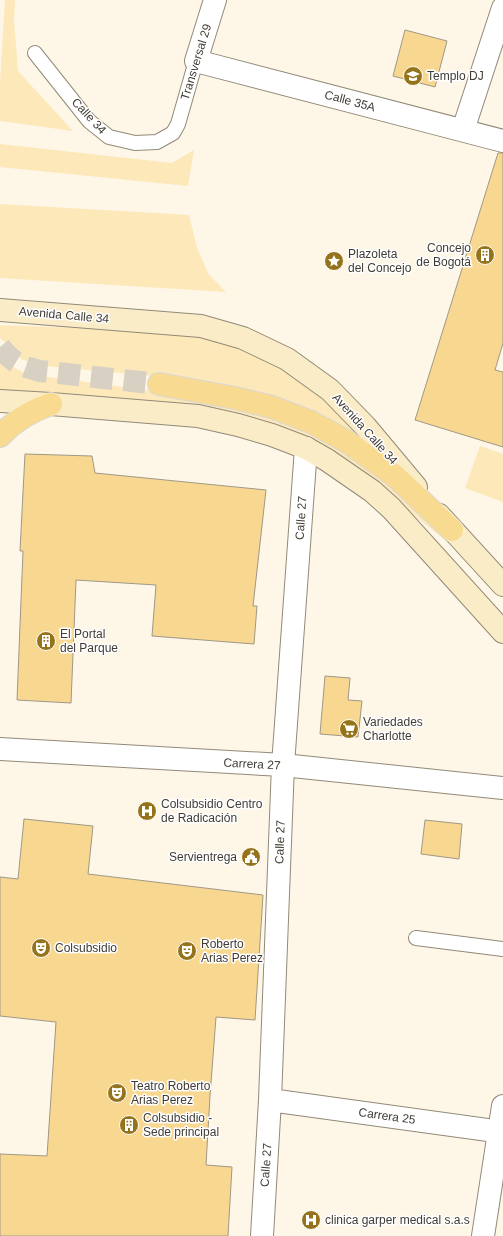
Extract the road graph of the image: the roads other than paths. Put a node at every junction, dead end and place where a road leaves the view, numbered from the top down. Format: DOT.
graph roads {
  1 [pos="215,0"];
  2 [pos="503,8"];
  3 [pos="35,53"];
  4 [pos="196,60"];
  5 [pos="178,124"];
  6 [pos="463,130"];
  7 [pos="503,141"];
  8 [pos="0,310"];
  9 [pos="159,384"];
  10 [pos="0,401"];
  11 [pos="50,404"];
  12 [pos="0,436"];
  13 [pos="306,448"];
  14 [pos="452,530"];
  15 [pos="503,585"];
  16 [pos="503,632"];
  17 [pos="0,749"];
  18 [pos="283,766"];
  19 [pos="501,785"];
  20 [pos="416,938"];
  21 [pos="503,949"];
  22 [pos="270,1100"];
  23 [pos="503,1106"];
  24 [pos="501,1132"];
  25 [pos="262,1236"];
  26 [pos="483,1236"];
  1 -- 4 [label="street, Transversal 29"];
  2 -- 6 [label="street"];
  3 -- 5 [label="lane, Calle 34"];
  4 -- 5 [label="lane, Transversal 29"];
  4 -- 6 [label="street, Calle 35A"];
  6 -- 7 [label="street, Calle 35A"];
  8 -- 14 [label="main road, Avenida Calle 34"];
  9 -- 14 [label="main road"];
  10 -- 11 [label="main road"];
  11 -- 12 [label="main road"];
  11 -- 13 [label="main road"];
  13 -- 16 [label="main road"];
  13 -- 18 [label="street, Calle 27"];
  14 -- 15 [label="main road, Avenida Calle 34"];
  17 -- 18 [label="street, Carrera 27"];
  18 -- 19 [label="street, Carrera 27"];
  18 -- 22 [label="street, Calle 27"];
  20 -- 21 [label="lane"];
  22 -- 24 [label="street, Carrera 25"];
  22 -- 25 [label="street, Calle 27"];
  23 -- 24 [label="street"];
  24 -- 26 [label="street"];
}
